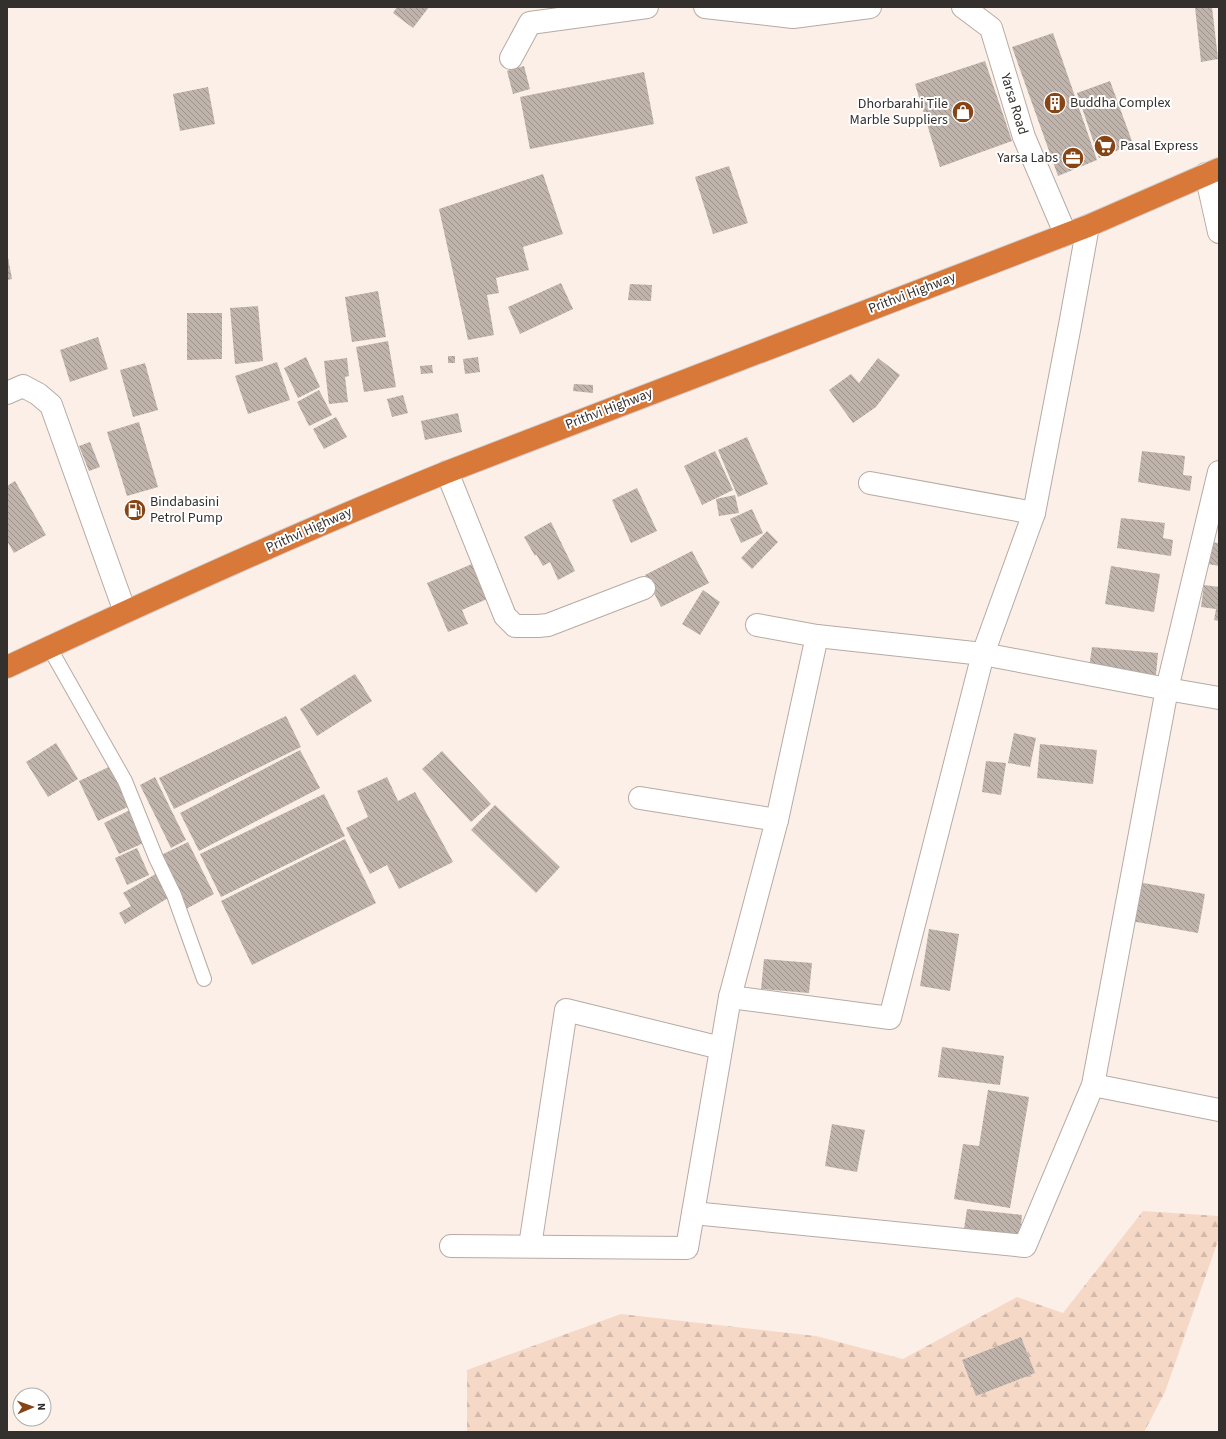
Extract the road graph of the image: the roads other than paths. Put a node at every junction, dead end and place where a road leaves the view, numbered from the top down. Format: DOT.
graph roads {
  1 [pos="647,7"];
  2 [pos="705,7"];
  3 [pos="870,7"];
  4 [pos="963,7"];
  5 [pos="511,58"];
  6 [pos="1212,172"];
  7 [pos="1088,226"];
  8 [pos="1219,232"];
  9 [pos="1065,234"];
  10 [pos="7,393"];
  11 [pos="447,472"];
  12 [pos="1219,472"];
  13 [pos="870,483"];
  14 [pos="1034,513"];
  15 [pos="644,588"];
  16 [pos="125,612"];
  17 [pos="758,625"];
  18 [pos="817,636"];
  19 [pos="49,647"];
  20 [pos="983,654"];
  21 [pos="7,667"];
  22 [pos="1167,690"];
  23 [pos="1219,698"];
  24 [pos="640,798"];
  25 [pos="777,820"];
  26 [pos="204,979"];
  27 [pos="730,997"];
  28 [pos="721,1048"];
  29 [pos="1093,1085"];
  30 [pos="1219,1110"];
  31 [pos="693,1213"];
  32 [pos="451,1246"];
  33 [pos="530,1246"];
  1 -- 5 [label="street"];
  2 -- 3 [label="street"];
  4 -- 9 [label="street, Yarsa Road"];
  6 -- 7 [label="highway, Prithvi Highway"];
  6 -- 8 [label="street"];
  7 -- 9 [label="highway, Prithvi Highway"];
  7 -- 14 [label="street"];
  9 -- 11 [label="highway, Prithvi Highway"];
  10 -- 16 [label="street"];
  11 -- 15 [label="street"];
  11 -- 16 [label="highway, Prithvi Highway"];
  12 -- 22 [label="street"];
  13 -- 14 [label="street"];
  14 -- 20 [label="street"];
  16 -- 19 [label="highway, Prithvi Highway"];
  17 -- 18 [label="street"];
  18 -- 20 [label="street"];
  18 -- 25 [label="street"];
  19 -- 21 [label="highway, Prithvi Highway"];
  19 -- 26 [label="lane"];
  20 -- 22 [label="street"];
  20 -- 27 [label="street"];
  22 -- 23 [label="street"];
  22 -- 29 [label="street"];
  24 -- 25 [label="street"];
  25 -- 27 [label="street"];
  27 -- 28 [label="street"];
  28 -- 31 [label="street"];
  28 -- 33 [label="street"];
  29 -- 30 [label="street"];
  29 -- 31 [label="street"];
  31 -- 33 [label="street"];
  32 -- 33 [label="street"];
}
